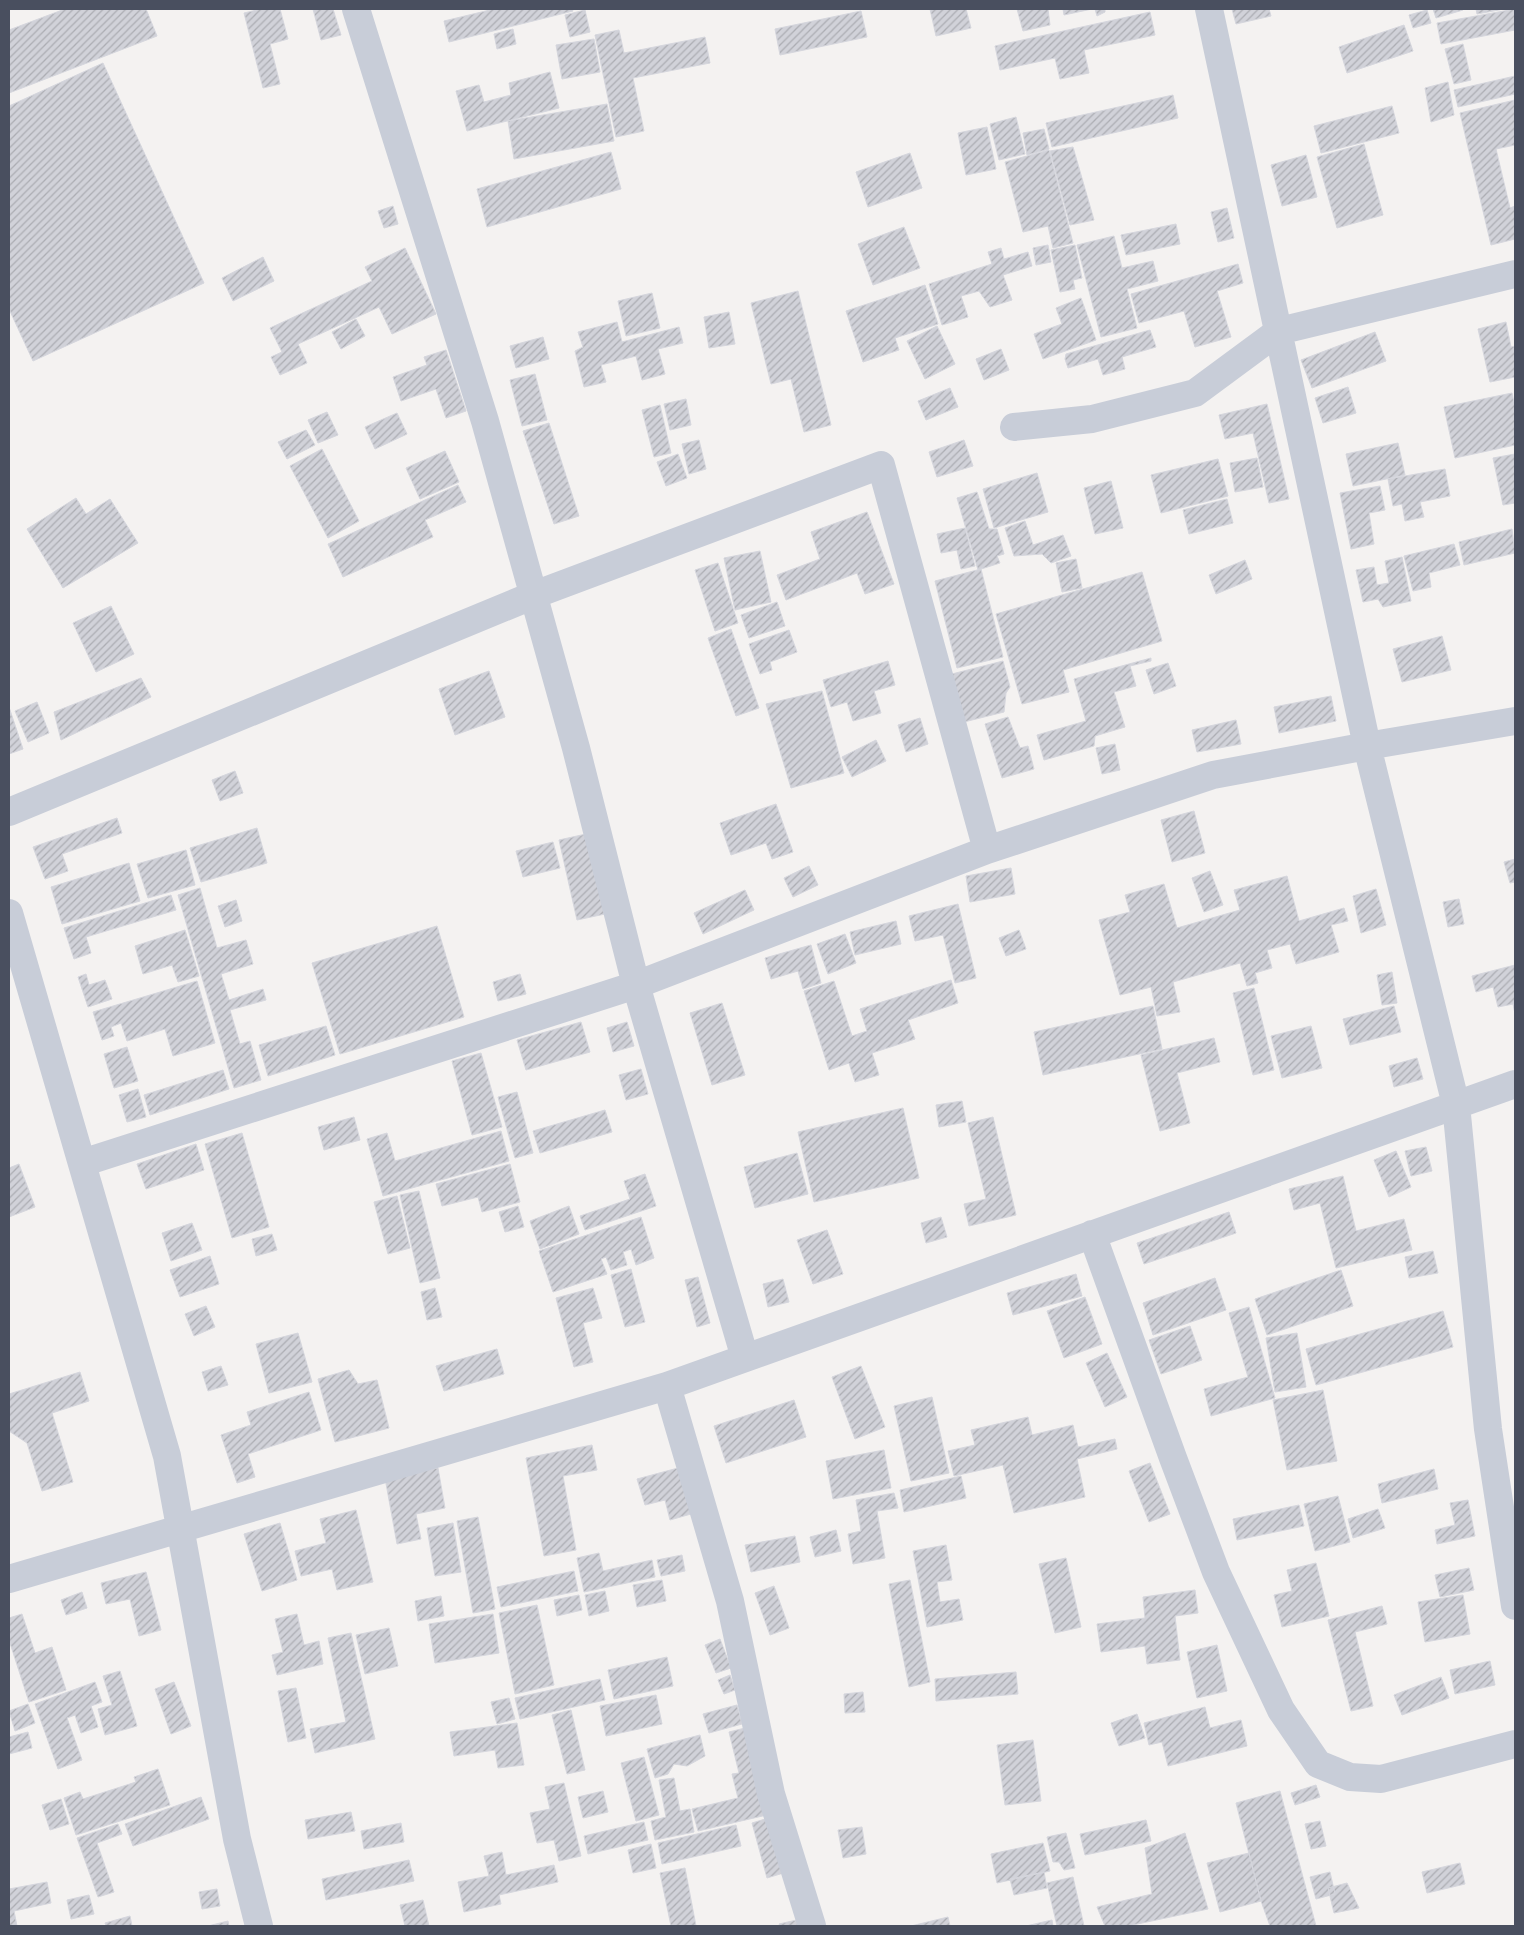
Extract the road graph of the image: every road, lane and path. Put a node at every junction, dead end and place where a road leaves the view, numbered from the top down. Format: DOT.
graph roads {
  1 [pos="356,9"];
  2 [pos="1209,9"];
  3 [pos="1515,274"];
  4 [pos="1279,331"];
  5 [pos="1014,427"];
  6 [pos="534,595"];
  7 [pos="1515,721"];
  8 [pos="1367,746"];
  9 [pos="9,812"];
  10 [pos="987,850"];
  11 [pos="9,913"];
  12 [pos="636,985"];
  13 [pos="1515,1084"];
  14 [pos="1456,1105"];
  15 [pos="82,1163"];
  16 [pos="1092,1234"];
  17 [pos="745,1358"];
  18 [pos="667,1386"];
  19 [pos="180,1529"];
  20 [pos="9,1579"];
  21 [pos="1515,1606"];
  22 [pos="1515,1744"];
  23 [pos="259,1926"];
  24 [pos="812,1926"];
  1 -- 6 [label="street"];
  2 -- 4 [label="street"];
  3 -- 4 [label="street"];
  4 -- 5 [label="street"];
  4 -- 8 [label="street"];
  6 -- 9 [label="street"];
  6 -- 10 [label="street"];
  6 -- 12 [label="street"];
  7 -- 8 [label="street"];
  8 -- 10 [label="street"];
  8 -- 14 [label="street"];
  10 -- 12 [label="street"];
  11 -- 15 [label="street"];
  12 -- 15 [label="street"];
  12 -- 17 [label="street"];
  13 -- 14 [label="street"];
  14 -- 16 [label="street"];
  14 -- 21 [label="street"];
  15 -- 19 [label="street"];
  16 -- 17 [label="street"];
  16 -- 22 [label="street"];
  17 -- 18 [label="street"];
  18 -- 19 [label="street"];
  18 -- 24 [label="street"];
  19 -- 20 [label="street"];
  19 -- 23 [label="street"];
}
